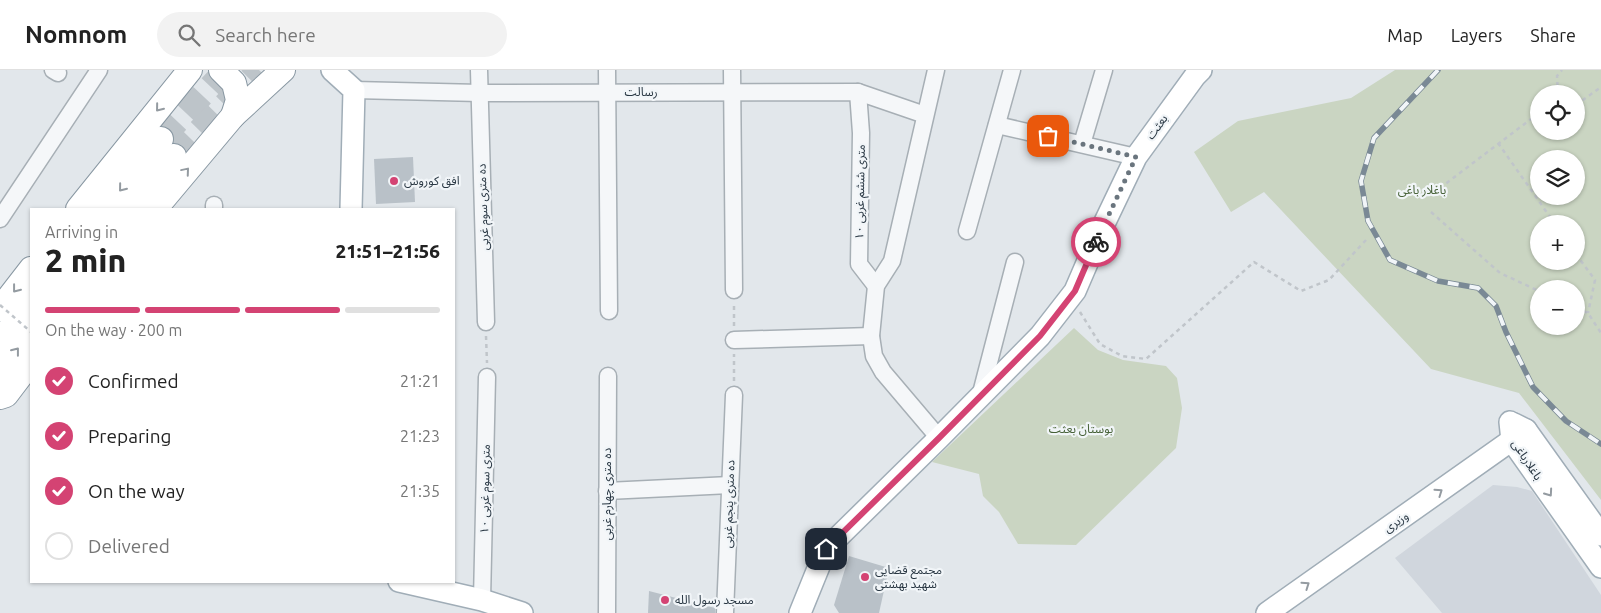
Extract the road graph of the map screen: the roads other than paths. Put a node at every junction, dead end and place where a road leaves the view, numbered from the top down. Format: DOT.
graph roads {
  1 [pos="99,70"];
  2 [pos="191,70"];
  3 [pos="221,70"];
  4 [pos="271,70"];
  5 [pos="275,70"];
  6 [pos="283,70"];
  7 [pos="332,70"];
  8 [pos="479,70"];
  9 [pos="607,70"];
  10 [pos="732,70"];
  11 [pos="936,70"];
  12 [pos="1012,70"];
  13 [pos="1104,70"];
  14 [pos="1203,72"];
  15 [pos="354,90"];
  16 [pos="608,92"];
  17 [pos="732,92"];
  18 [pos="858,92"];
  19 [pos="480,93"];
  20 [pos="926,115"];
  21 [pos="233,116"];
  22 [pos="997,125"];
  23 [pos="1082,144"];
  24 [pos="1136,157"];
  25 [pos="79,208"];
  26 [pos="107,208"];
  27 [pos="131,208"];
  28 [pos="156,208"];
  29 [pos="351,208"];
  30 [pos="0,219"];
  31 [pos="967,231"];
  32 [pos="1015,262"];
  33 [pos="30,270"];
  34 [pos="876,286"];
  35 [pos="734,290"];
  36 [pos="30,303"];
  37 [pos="0,309"];
  38 [pos="609,311"];
  39 [pos="486,322"];
  40 [pos="30,333"];
  41 [pos="871,336"];
  42 [pos="734,340"];
  43 [pos="0,341"];
  44 [pos="30,363"];
  45 [pos="0,371"];
  46 [pos="608,376"];
  47 [pos="487,377"];
  48 [pos="734,395"];
  49 [pos="0,397"];
  50 [pos="980,397"];
  51 [pos="1519,436"];
  52 [pos="939,438"];
  53 [pos="730,485"];
  54 [pos="607,490"];
  55 [pos="1601,535"];
  56 [pos="1601,566"];
  57 [pos="408,583"];
  58 [pos="482,600"];
  59 [pos="522,613"];
  60 [pos="607,613"];
  61 [pos="725,613"];
  62 [pos="800,613"];
  63 [pos="1266,613"];
  1 -- 30 [label="street"];
  2 -- 25 [label="highway, one-way"];
  3 -- 21 [label="highway"];
  4 -- 5 [label="highway"];
  6 -- 21 [label="highway"];
  7 -- 15 [label="main road"];
  8 -- 19 [label="street, ده متری سوم غربی"];
  9 -- 16 [label="street"];
  10 -- 17 [label="street"];
  11 -- 20 [label="street"];
  12 -- 22 [label="street"];
  13 -- 23 [label="street"];
  14 -- 24 [label="main road, بعثت"];
  15 -- 19 [label="street, رسالت"];
  15 -- 29 [label="main road"];
  16 -- 17 [label="street, رسالت"];
  16 -- 19 [label="street, رسالت"];
  16 -- 38 [label="street"];
  17 -- 18 [label="street, رسالت"];
  17 -- 35 [label="street"];
  18 -- 20 [label="street, رسالت"];
  18 -- 34 [label="street, ۱۰ متری ششم غربی"];
  19 -- 39 [label="street, ده متری سوم غربی"];
  20 -- 34 [label="street"];
  28 -- 21 [label="highway, one-way"];
  22 -- 23 [label="street"];
  22 -- 31 [label="street"];
  23 -- 24 [label="street"];
  24 -- 50 [label="main road, بعثت"];
  27 -- 26 [label="highway, one-way"];
  32 -- 50 [label="street"];
  33 -- 37 [label="highway, one-way"];
  34 -- 41 [label="street"];
  36 -- 43 [label="highway"];
  45 -- 40 [label="highway, one-way"];
  41 -- 42 [label="street"];
  41 -- 52 [label="street"];
  44 -- 49 [label="highway"];
  46 -- 54 [label="street, ده متری چهارم غربی"];
  47 -- 58 [label="street, ۱۰ متری سوم غربی"];
  48 -- 53 [label="street, ده متری پنجم غربی"];
  50 -- 52 [label="main road, بعثت"];
  51 -- 55 [label="main road, باغلارباغی"];
  51 -- 56 [label="main road, باغلارباغی, one-way"];
  63 -- 51 [label="main road, وزیری, one-way"];
  52 -- 62 [label="main road, بعثت"];
  53 -- 54 [label="street"];
  53 -- 61 [label="street, ده متری پنجم غربی"];
  54 -- 60 [label="street, ده متری چهارم غربی"];
  57 -- 58 [label="main road"];
  58 -- 59 [label="main road"];
}
